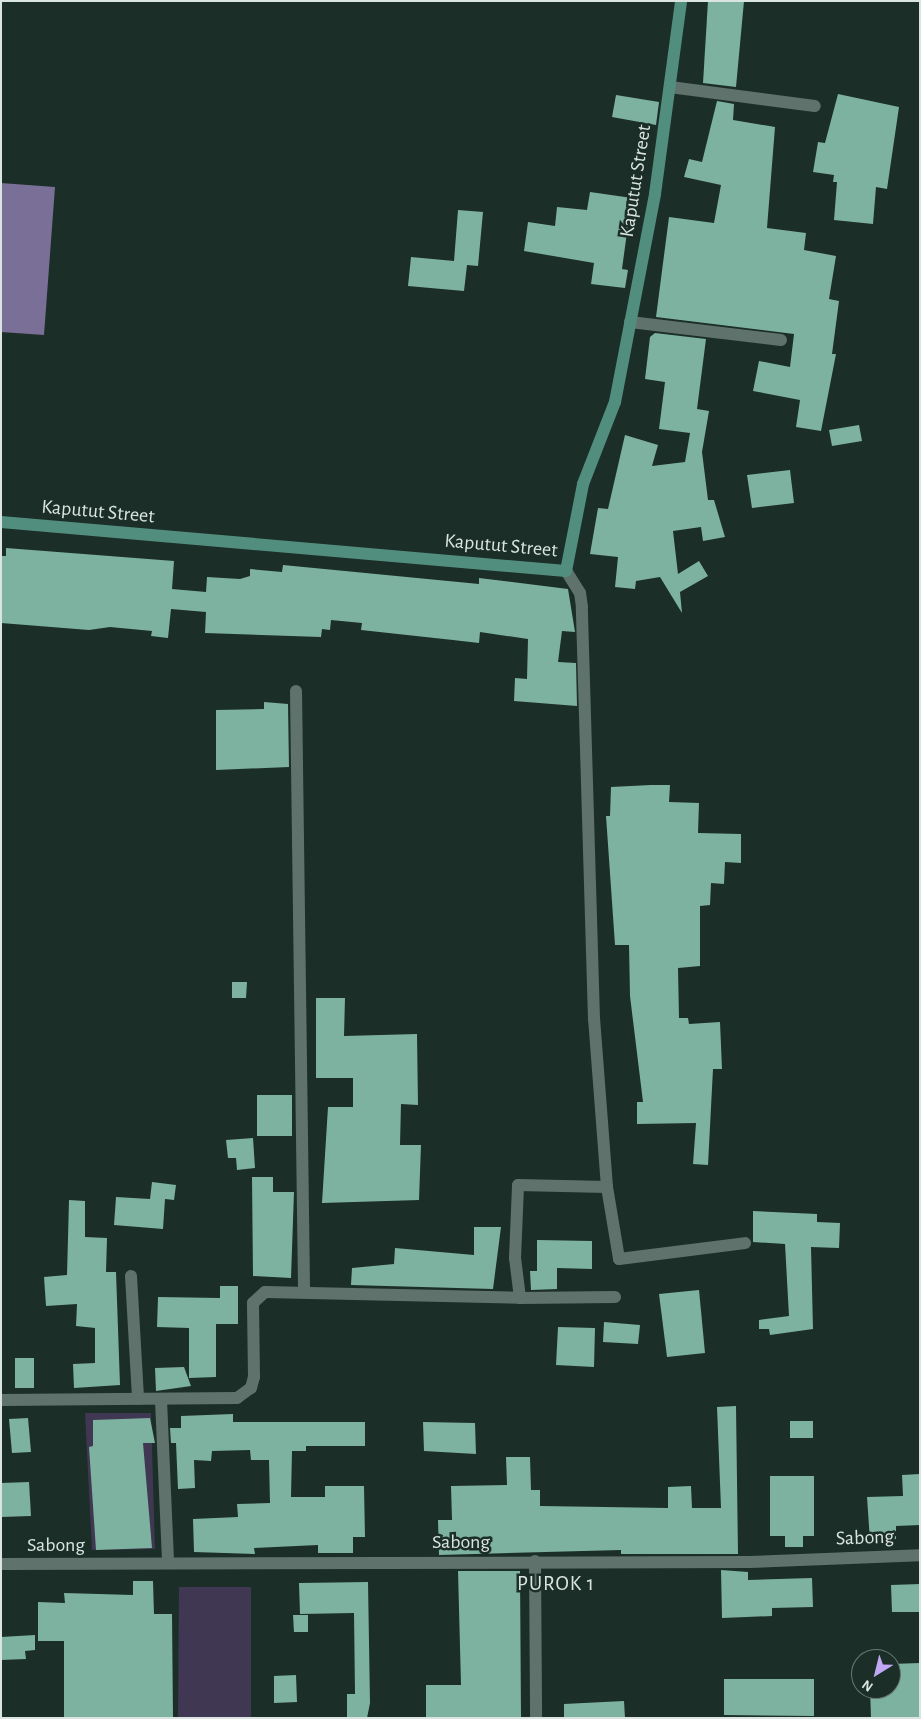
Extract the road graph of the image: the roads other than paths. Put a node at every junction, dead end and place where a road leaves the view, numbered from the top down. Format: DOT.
graph roads {
  1 [pos="681,1"];
  2 [pos="670,87"];
  3 [pos="815,106"];
  4 [pos="630,322"];
  5 [pos="781,340"];
  6 [pos="1,522"];
  7 [pos="566,571"];
  8 [pos="296,690"];
  9 [pos="607,1187"];
  10 [pos="745,1243"];
  11 [pos="131,1276"];
  12 [pos="304,1290"];
  13 [pos="614,1297"];
  14 [pos="520,1298"];
  15 [pos="138,1399"];
  16 [pos="1,1400"];
  17 [pos="161,1400"];
  18 [pos="920,1555"];
  19 [pos="535,1561"];
  20 [pos="168,1562"];
  21 [pos="1,1564"];
  22 [pos="536,1718"];
  1 -- 2 [label="street, Kaputut Street"];
  2 -- 3 [label="street"];
  2 -- 4 [label="street, Kaputut Street"];
  4 -- 5 [label="street"];
  4 -- 7 [label="street, Kaputut Street"];
  6 -- 7 [label="street, Kaputut Street"];
  7 -- 9 [label="street"];
  8 -- 12 [label="street"];
  9 -- 10 [label="street"];
  9 -- 14 [label="street"];
  11 -- 15 [label="street"];
  12 -- 14 [label="street"];
  12 -- 17 [label="street"];
  13 -- 14 [label="street"];
  15 -- 16 [label="street"];
  15 -- 17 [label="street"];
  17 -- 20 [label="street"];
  18 -- 19 [label="street, Sabong"];
  19 -- 20 [label="street, Sabong"];
  19 -- 22 [label="street"];
  20 -- 21 [label="street, Sabong"];
}
